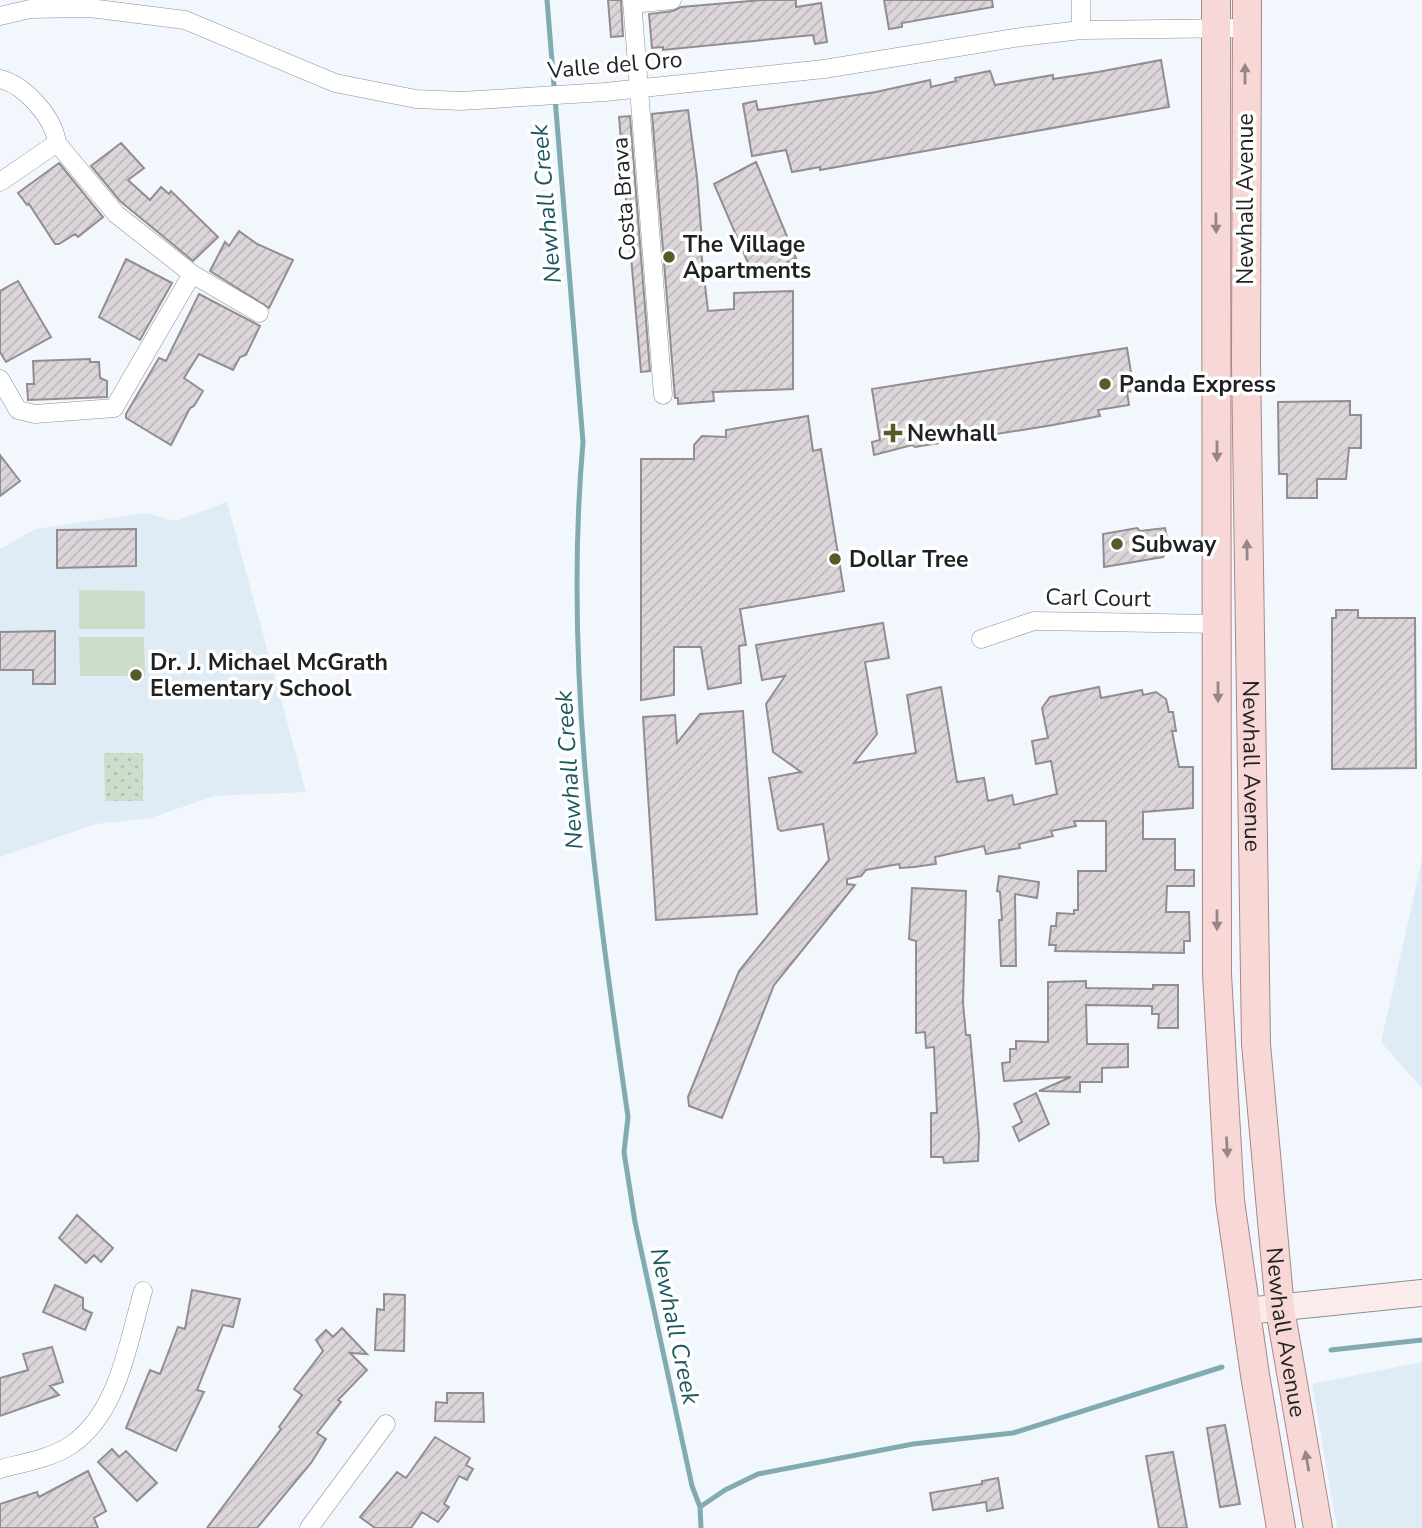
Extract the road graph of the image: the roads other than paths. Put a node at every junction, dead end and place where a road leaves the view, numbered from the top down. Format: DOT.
graph roads {
  1 [pos="672,0"];
  2 [pos="1081,0"];
  3 [pos="1247,0"];
  4 [pos="632,2"];
  5 [pos="29,5"];
  6 [pos="1216,14"];
  7 [pos="0,16"];
  8 [pos="1247,28"];
  9 [pos="1081,30"];
  10 [pos="0,79"];
  11 [pos="640,88"];
  12 [pos="57,143"];
  13 [pos="0,182"];
  14 [pos="192,274"];
  15 [pos="1245,286"];
  16 [pos="1217,287"];
  17 [pos="259,313"];
  18 [pos="0,379"];
  19 [pos="663,395"];
  20 [pos="1218,624"];
  21 [pos="981,639"];
  22 [pos="144,1291"];
  23 [pos="1422,1293"];
  24 [pos="1280,1309"];
  25 [pos="1246,1311"];
  26 [pos="386,1424"];
  27 [pos="0,1469"];
  28 [pos="309,1528"];
  29 [pos="1281,1528"];
  30 [pos="1318,1528"];
  1 -- 4 [label="street"];
  2 -- 9 [label="street"];
  3 -- 8 [label="main road, Newhall Avenue"];
  4 -- 11 [label="street, Costa Brava"];
  5 -- 7 [label="street, Valle del Oro"];
  5 -- 11 [label="street, Valle del Oro"];
  6 -- 8 [label="street, Valle del Oro"];
  6 -- 9 [label="street, Valle del Oro"];
  6 -- 16 [label="main road, Newhall Avenue, one-way"];
  15 -- 8 [label="main road, Newhall Avenue, one-way"];
  9 -- 11 [label="street, Valle del Oro"];
  10 -- 12 [label="street"];
  11 -- 19 [label="street, Costa Brava"];
  12 -- 13 [label="street"];
  12 -- 14 [label="street"];
  14 -- 17 [label="street"];
  14 -- 18 [label="street"];
  15 -- 16 [label="main road"];
  24 -- 15 [label="main road, Newhall Avenue, one-way"];
  16 -- 20 [label="main road, Newhall Avenue, one-way"];
  20 -- 21 [label="street, Carl Court"];
  20 -- 25 [label="main road, Newhall Avenue, one-way"];
  22 -- 27 [label="street"];
  23 -- 24 [label="street"];
  24 -- 25 [label="street"];
  30 -- 24 [label="main road, Newhall Avenue, one-way"];
  25 -- 29 [label="main road, Newhall Avenue"];
  26 -- 28 [label="street"];
}
